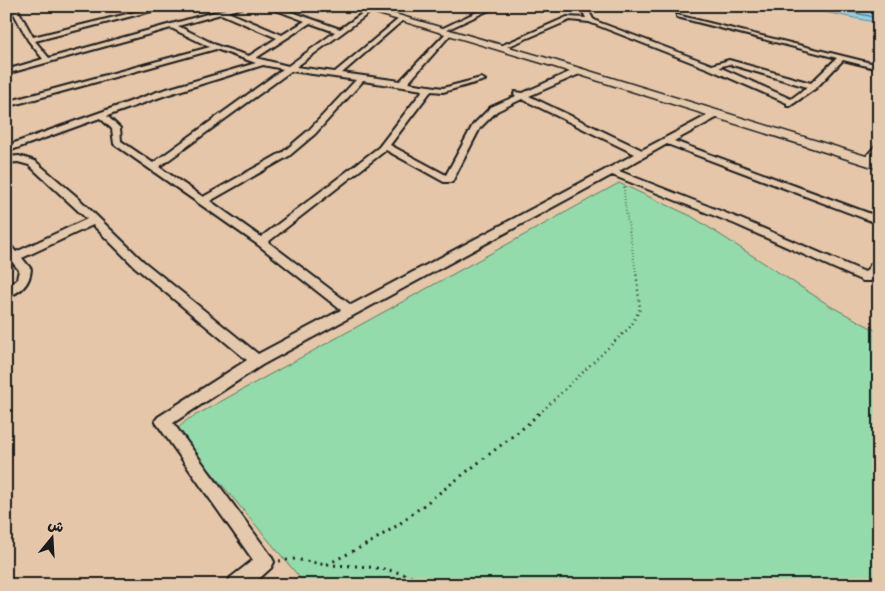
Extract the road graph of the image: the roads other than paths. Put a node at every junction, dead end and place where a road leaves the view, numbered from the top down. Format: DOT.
graph roads {
  1 [pos="13,6"];
  2 [pos="168,6"];
  3 [pos="244,6"];
  4 [pos="268,6"];
  5 [pos="356,6"];
  6 [pos="495,6"];
  7 [pos="583,6"];
  8 [pos="370,10"];
  9 [pos="222,12"];
  10 [pos="678,16"];
  11 [pos="401,20"];
  12 [pos="590,20"];
  13 [pos="310,22"];
  14 [pos="172,26"];
  15 [pos="339,31"];
  16 [pos="444,32"];
  17 [pos="283,38"];
  18 [pos="31,40"];
  19 [pos="216,47"];
  20 [pos="500,48"];
  21 [pos="842,57"];
  22 [pos="249,59"];
  23 [pos="48,61"];
  24 [pos="263,63"];
  25 [pos="712,67"];
  26 [pos="879,67"];
  27 [pos="289,68"];
  28 [pos="6,72"];
  29 [pos="579,72"];
  30 [pos="336,75"];
  31 [pos="360,79"];
  32 [pos="481,80"];
  33 [pos="401,85"];
  34 [pos="813,86"];
  35 [pos="428,89"];
  36 [pos="518,95"];
  37 [pos="6,105"];
  38 [pos="717,114"];
  39 [pos="101,116"];
  40 [pos="667,141"];
  41 [pos="385,146"];
  42 [pos="879,147"];
  43 [pos="6,148"];
  44 [pos="642,154"];
  45 [pos="6,160"];
  46 [pos="867,161"];
  47 [pos="879,165"];
  48 [pos="153,167"];
  49 [pos="617,173"];
  50 [pos="201,202"];
  51 [pos="94,220"];
  52 [pos="879,221"];
  53 [pos="261,242"];
  54 [pos="10,252"];
  55 [pos="879,263"];
  56 [pos="6,293"];
  57 [pos="350,311"];
  58 [pos="257,361"];
  59 [pos="237,585"];
  1 -- 18 [label="street"];
  2 -- 18 [label="street"];
  3 -- 9 [label="street"];
  4 -- 13 [label="street"];
  5 -- 8 [label="street"];
  6 -- 16 [label="street"];
  7 -- 12 [label="street"];
  8 -- 11 [label="street"];
  8 -- 15 [label="street"];
  9 -- 14 [label="street"];
  9 -- 17 [label="street"];
  10 -- 21 [label="street"];
  11 -- 16 [label="street"];
  11 -- 30 [label="street"];
  12 -- 20 [label="street"];
  12 -- 25 [label="street"];
  13 -- 15 [label="street"];
  13 -- 17 [label="street"];
  14 -- 19 [label="street"];
  14 -- 23 [label="street"];
  15 -- 27 [label="street"];
  16 -- 20 [label="street"];
  16 -- 33 [label="street"];
  17 -- 22 [label="street"];
  18 -- 23 [label="street"];
  19 -- 22 [label="street"];
  19 -- 37 [label="street"];
  20 -- 29 [label="street"];
  21 -- 26 [label="street"];
  21 -- 34 [label="street"];
  22 -- 24 [label="street"];
  23 -- 28 [label="street"];
  24 -- 27 [label="street"];
  24 -- 39 [label="street"];
  25 -- 34 [label="street"];
  25 -- 34 [label="street"];
  27 -- 30 [label="street"];
  27 -- 48 [label="street"];
  29 -- 36 [label="street"];
  29 -- 38 [label="street"];
  30 -- 31 [label="street"];
  31 -- 33 [label="street"];
  31 -- 50 [label="street"];
  32 -- 35 [label="street"];
  33 -- 35 [label="street"];
  35 -- 41 [label="street"];
  36 -- 41 [label="street"];
  36 -- 44 [label="street"];
  38 -- 40 [label="street"];
  38 -- 46 [label="street"];
  39 -- 43 [label="street"];
  39 -- 48 [label="street"];
  40 -- 44 [label="street"];
  40 -- 52 [label="street"];
  41 -- 53 [label="street"];
  42 -- 46 [label="street"];
  44 -- 49 [label="street"];
  45 -- 51 [label="street"];
  46 -- 47 [label="street"];
  48 -- 50 [label="street"];
  49 -- 55 [label="street"];
  49 -- 57 [label="street"];
  50 -- 53 [label="street"];
  51 -- 54 [label="street"];
  51 -- 58 [label="street"];
  53 -- 57 [label="street"];
  54 -- 56 [label="street"];
  57 -- 58 [label="street"];
  58 -- 59 [label="street"];
}
